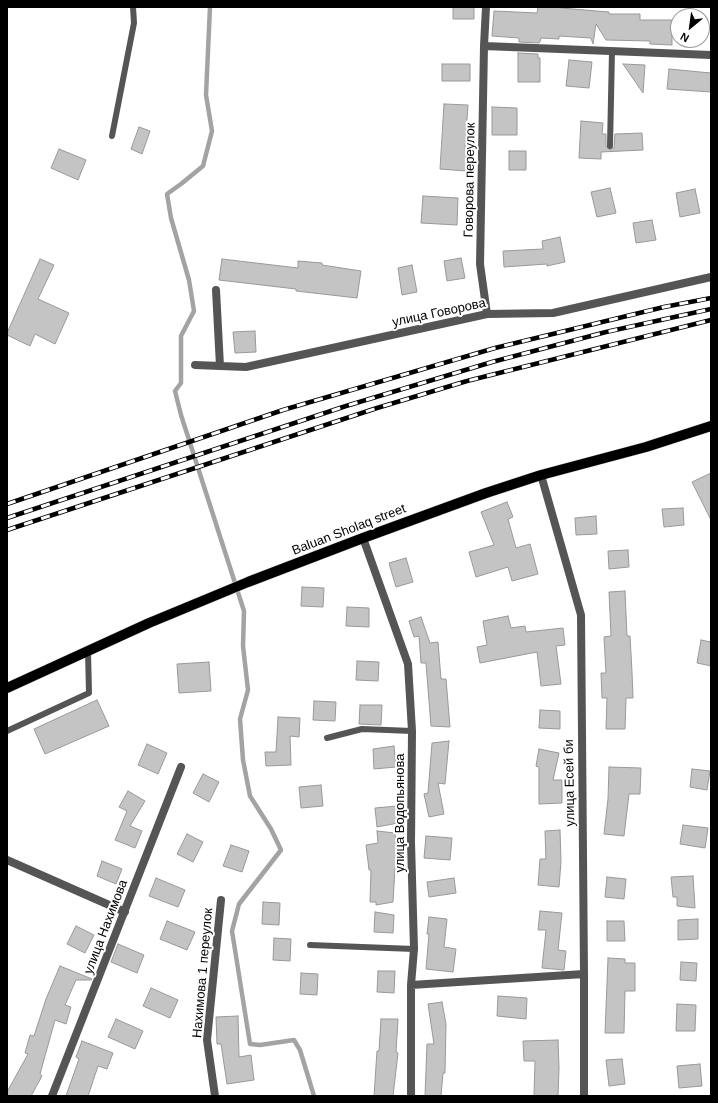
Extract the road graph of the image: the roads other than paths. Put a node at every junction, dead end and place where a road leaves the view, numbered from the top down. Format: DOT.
graph roads {
  1 [pos="133,7"];
  2 [pos="486,7"];
  3 [pos="484,46"];
  4 [pos="612,51"];
  5 [pos="711,55"];
  6 [pos="112,136"];
  7 [pos="610,146"];
  8 [pos="711,277"];
  9 [pos="216,290"];
  10 [pos="487,314"];
  11 [pos="195,365"];
  12 [pos="220,366"];
  13 [pos="711,426"];
  14 [pos="542,475"];
  15 [pos="363,538"];
  16 [pos="88,651"];
  17 [pos="7,688"];
  18 [pos="7,730"];
  19 [pos="412,731"];
  20 [pos="327,738"];
  21 [pos="181,767"];
  22 [pos="7,860"];
  23 [pos="221,900"];
  24 [pos="125,912"];
  25 [pos="310,945"];
  26 [pos="414,949"];
  27 [pos="584,974"];
  28 [pos="411,985"];
  29 [pos="52,1096"];
  30 [pos="216,1096"];
  31 [pos="411,1096"];
  32 [pos="584,1096"];
  1 -- 6 [label="lane"];
  2 -- 3 [label="street, Говорова переулок"];
  3 -- 4 [label="street"];
  3 -- 10 [label="street, Говорова переулок"];
  4 -- 5 [label="street"];
  4 -- 7 [label="lane"];
  8 -- 10 [label="street, улица Говорова"];
  9 -- 12 [label="street"];
  10 -- 12 [label="street, улица Говорова"];
  11 -- 12 [label="street, улица Говорова"];
  13 -- 14 [label="main road, Baluan Sholaq street"];
  14 -- 15 [label="main road, Baluan Sholaq street"];
  14 -- 27 [label="street, улица Есей би"];
  15 -- 16 [label="main road, Baluan Sholaq street"];
  15 -- 19 [label="street, улица Водопьянова"];
  16 -- 17 [label="main road, Baluan Sholaq street"];
  16 -- 18 [label="lane"];
  19 -- 20 [label="lane"];
  19 -- 26 [label="street, улица Водопьянова"];
  21 -- 24 [label="street, улица Нахимова"];
  22 -- 24 [label="street"];
  23 -- 30 [label="street, Нахимова 1 переулок"];
  24 -- 29 [label="street, улица Нахимова"];
  25 -- 26 [label="lane"];
  26 -- 28 [label="street, улица Водопьянова"];
  27 -- 28 [label="street"];
  27 -- 32 [label="street, улица Есей би"];
  28 -- 31 [label="street, улица Водопьянова"];
}
